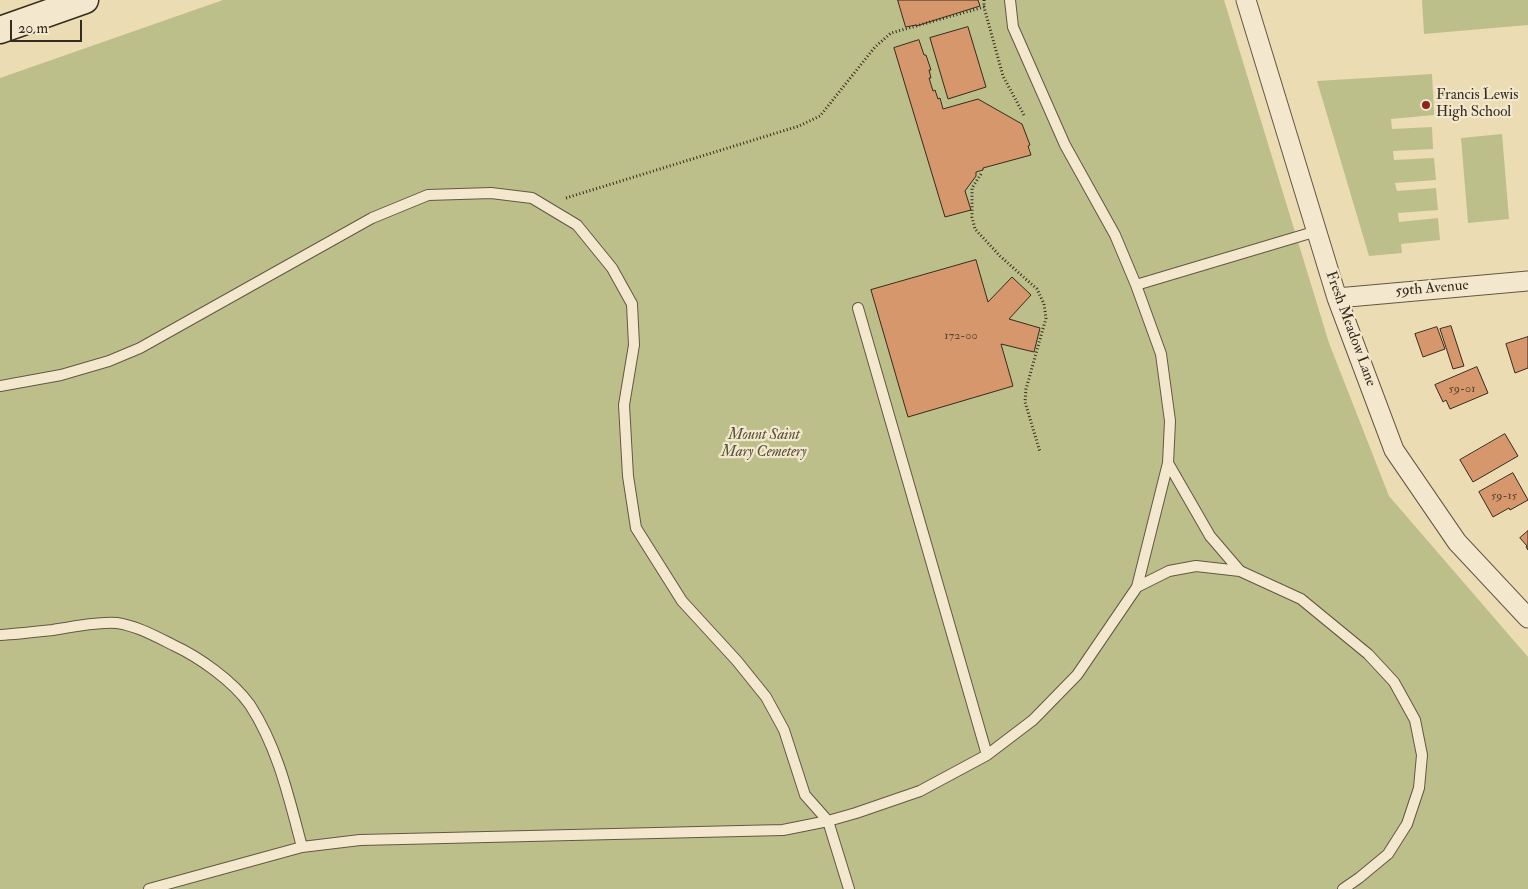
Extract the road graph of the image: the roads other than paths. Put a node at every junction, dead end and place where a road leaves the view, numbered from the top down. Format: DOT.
graph roads {
  1 [pos="1010,0"];
  2 [pos="1246,0"];
  3 [pos="76,1"];
  4 [pos="0,30"];
  5 [pos="1317,231"];
  6 [pos="1528,281"];
  7 [pos="1136,285"];
  8 [pos="1337,298"];
  9 [pos="858,308"];
  10 [pos="0,386"];
  11 [pos="1168,464"];
  12 [pos="1240,571"];
  13 [pos="1137,587"];
  14 [pos="1528,618"];
  15 [pos="0,635"];
  16 [pos="986,754"];
  17 [pos="828,821"];
  18 [pos="302,847"];
  19 [pos="149,889"];
  20 [pos="849,889"];
  21 [pos="1343,889"];
  1 -- 7 [label="lane"];
  2 -- 5 [label="street, Fresh Meadow Lane"];
  3 -- 4 [label="street"];
  5 -- 7 [label="lane"];
  5 -- 8 [label="street, Fresh Meadow Lane"];
  6 -- 8 [label="street, 59th Avenue"];
  7 -- 11 [label="lane"];
  8 -- 14 [label="street, Fresh Meadow Lane"];
  9 -- 16 [label="lane"];
  10 -- 17 [label="lane"];
  11 -- 12 [label="lane"];
  11 -- 13 [label="lane"];
  12 -- 13 [label="lane"];
  12 -- 21 [label="lane"];
  13 -- 16 [label="lane"];
  15 -- 18 [label="lane"];
  16 -- 17 [label="lane"];
  17 -- 18 [label="lane"];
  17 -- 20 [label="lane"];
  18 -- 19 [label="lane"];
}
